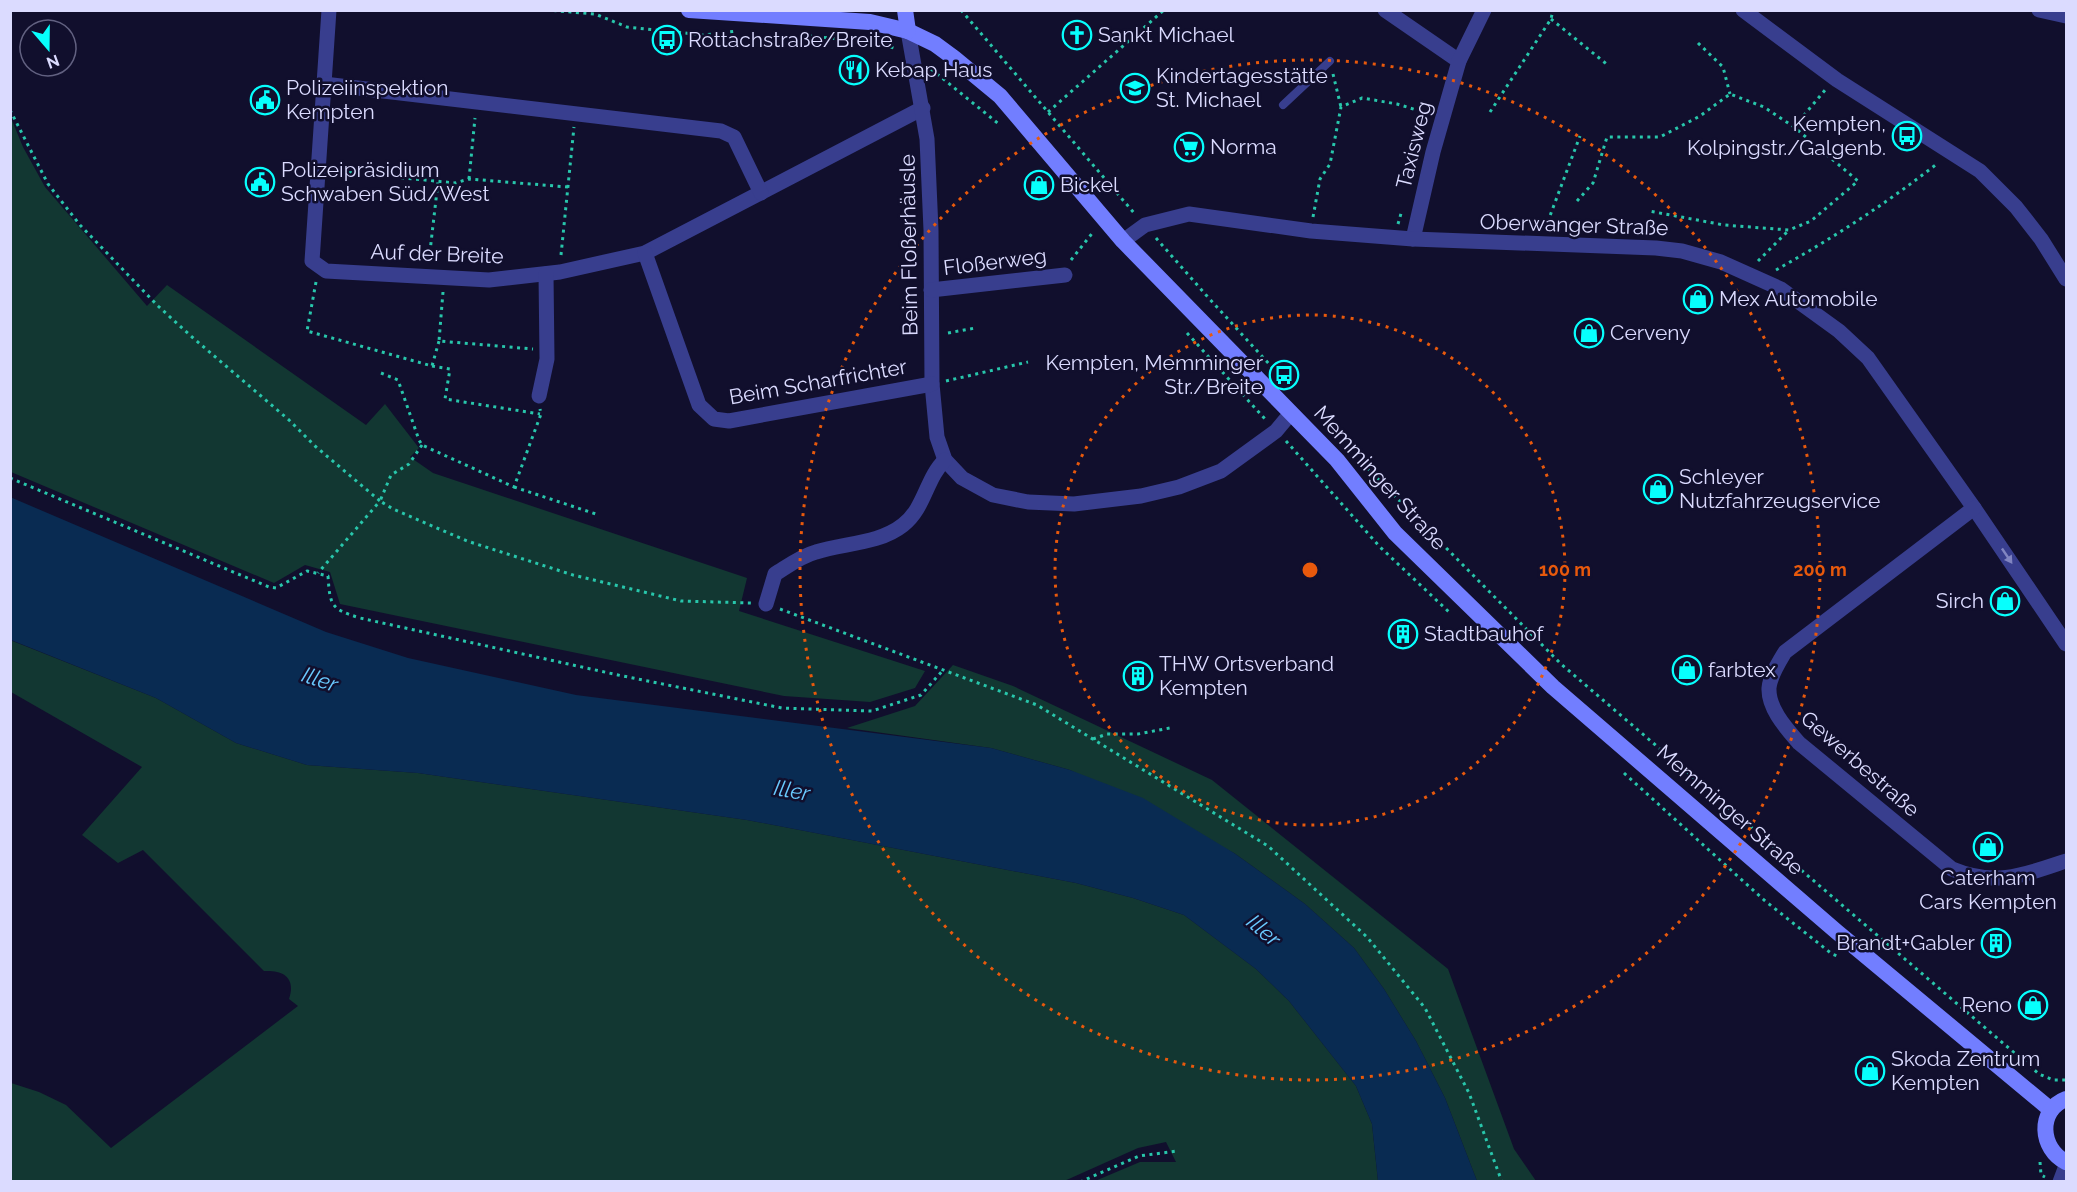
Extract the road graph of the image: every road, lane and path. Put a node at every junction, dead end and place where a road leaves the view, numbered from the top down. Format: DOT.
graph roads {
  1 [pos="329,10"];
  2 [pos="546,10"];
  3 [pos="689,10"];
  4 [pos="905,10"];
  5 [pos="961,10"];
  6 [pos="1164,10"];
  7 [pos="1385,10"];
  8 [pos="1484,10"];
  9 [pos="1553,10"];
  10 [pos="1743,10"];
  11 [pos="2040,10"];
  12 [pos="2067,16"];
  13 [pos="1551,19"];
  14 [pos="744,30"];
  15 [pos="908,31"];
  16 [pos="799,35"];
  17 [pos="1698,43"];
  18 [pos="912,54"];
  19 [pos="1330,61"];
  20 [pos="1459,61"];
  21 [pos="1609,66"];
  22 [pos="1837,80"];
  23 [pos="324,84"];
  24 [pos="1730,94"];
  25 [pos="477,102"];
  26 [pos="1283,105"];
  27 [pos="1341,107"];
  28 [pos="923,108"];
  29 [pos="10,110"];
  30 [pos="1048,112"];
  31 [pos="1490,112"];
  32 [pos="576,114"];
  33 [pos="1423,124"];
  34 [pos="1794,127"];
  35 [pos="1580,136"];
  36 [pos="1952,153"];
  37 [pos="319,170"];
  38 [pos="468,179"];
  39 [pos="438,182"];
  40 [pos="568,187"];
  41 [pos="761,193"];
  42 [pos="1577,201"];
  43 [pos="1403,204"];
  44 [pos="1649,211"];
  45 [pos="1145,225"];
  46 [pos="1789,230"];
  47 [pos="1094,231"];
  48 [pos="1311,231"];
  49 [pos="1394,238"];
  50 [pos="1413,239"];
  51 [pos="1123,241"];
  52 [pos="1539,244"];
  53 [pos="645,253"];
  54 [pos="318,265"];
  55 [pos="553,273"];
  56 [pos="1746,273"];
  57 [pos="1065,275"];
  58 [pos="427,278"];
  59 [pos="444,278"];
  60 [pos="1761,279"];
  61 [pos="2067,279"];
  62 [pos="931,291"];
  63 [pos="975,328"];
  64 [pos="932,336"];
  65 [pos="439,341"];
  66 [pos="547,350"];
  67 [pos="1028,362"];
  68 [pos="432,366"];
  69 [pos="381,373"];
  70 [pos="1285,381"];
  71 [pos="932,384"];
  72 [pos="539,396"];
  73 [pos="1291,413"];
  74 [pos="541,414"];
  75 [pos="422,446"];
  76 [pos="945,460"];
  77 [pos="1365,466"];
  78 [pos="10,478"];
  79 [pos="514,487"];
  80 [pos="380,501"];
  81 [pos="1974,508"];
  82 [pos="599,515"];
  83 [pos="318,573"];
  84 [pos="766,603"];
  85 [pos="2067,644"];
  86 [pos="944,669"];
  87 [pos="1170,728"];
  88 [pos="1093,739"];
  89 [pos="2067,861"];
  90 [pos="2067,1080"];
  91 [pos="2067,1099"];
  92 [pos="2051,1110"];
  93 [pos="1176,1151"];
  94 [pos="2067,1164"];
  95 [pos="1080,1182"];
  96 [pos="1502,1182"];
  97 [pos="2060,1182"];
  1 -- 23 [label="street"];
  2 -- 14 [label="path"];
  3 -- 15 [label="main road, Memminger Straße"];
  4 -- 15 [label="main road"];
  5 -- 30 [label="path"];
  6 -- 30 [label="path"];
  7 -- 20 [label="street"];
  8 -- 20 [label="street, Taxisweg"];
  9 -- 13 [label="path"];
  10 -- 22 [label="street"];
  11 -- 12 [label="street"];
  13 -- 21 [label="path"];
  13 -- 31 [label="path"];
  15 -- 18 [label="street, Beim Floßerhäusle"];
  15 -- 51 [label="main road, Memminger Straße"];
  16 -- 18 [label="path"];
  17 -- 24 [label="path"];
  18 -- 28 [label="street, Beim Floßerhäusle"];
  19 -- 26 [label="lane"];
  19 -- 27 [label="path"];
  20 -- 50 [label="street, Taxisweg"];
  22 -- 34 [label="path"];
  22 -- 36 [label="street"];
  23 -- 25 [label="street"];
  23 -- 37 [label="street"];
  24 -- 34 [label="path"];
  24 -- 42 [label="path"];
  25 -- 32 [label="street"];
  25 -- 38 [label="path"];
  27 -- 33 [label="path"];
  27 -- 48 [label="path"];
  28 -- 41 [label="street, Auf der Breite"];
  28 -- 62 [label="street, Beim Floßerhäusle"];
  29 -- 80 [label="path"];
  30 -- 45 [label="path"];
  32 -- 40 [label="path"];
  32 -- 41 [label="street"];
  34 -- 46 [label="path"];
  35 -- 52 [label="path"];
  36 -- 60 [label="path"];
  36 -- 61 [label="street"];
  37 -- 39 [label="path"];
  37 -- 54 [label="street"];
  38 -- 39 [label="path"];
  38 -- 40 [label="path"];
  39 -- 58 [label="path"];
  40 -- 55 [label="path"];
  41 -- 53 [label="street, Auf der Breite"];
  43 -- 49 [label="path"];
  44 -- 46 [label="path"];
  45 -- 48 [label="street, Oberwanger Straße"];
  45 -- 51 [label="street, Oberwanger Straße"];
  45 -- 70 [label="path"];
  46 -- 56 [label="path"];
  47 -- 57 [label="path"];
  48 -- 49 [label="street, Oberwanger Straße"];
  49 -- 50 [label="street, Oberwanger Straße"];
  50 -- 52 [label="street, Oberwanger Straße"];
  51 -- 73 [label="main road, Memminger Straße"];
  52 -- 56 [label="street, Oberwanger Straße"];
  53 -- 55 [label="street, Auf der Breite"];
  53 -- 71 [label="street, Beim Scharfrichter"];
  54 -- 58 [label="street, Auf der Breite"];
  54 -- 68 [label="path"];
  55 -- 59 [label="street, Auf der Breite"];
  55 -- 66 [label="street"];
  56 -- 60 [label="street, Oberwanger Straße"];
  57 -- 62 [label="street, Floßerweg"];
  58 -- 59 [label="street, Auf der Breite"];
  59 -- 65 [label="path"];
  60 -- 81 [label="street, Oberwanger Straße"];
  62 -- 64 [label="street, Beim Floßerhäusle"];
  63 -- 64 [label="path"];
  64 -- 71 [label="street, Beim Floßerhäusle"];
  65 -- 66 [label="path"];
  65 -- 68 [label="path"];
  66 -- 72 [label="street"];
  67 -- 71 [label="path"];
  68 -- 74 [label="path"];
  69 -- 75 [label="path"];
  71 -- 76 [label="street, Beim Floßerhäusle"];
  72 -- 74 [label="path"];
  73 -- 76 [label="street, Beim Floßerhäusle"];
  73 -- 92 [label="main road, Memminger Straße"];
  74 -- 79 [label="path"];
  75 -- 79 [label="path"];
  75 -- 80 [label="path"];
  76 -- 84 [label="street"];
  77 -- 90 [label="path"];
  78 -- 83 [label="path"];
  79 -- 82 [label="path"];
  80 -- 83 [label="path"];
  80 -- 84 [label="path"];
  81 -- 85 [label="street, Oberwanger Straße, one-way"];
  81 -- 89 [label="street, Gewerbestraße"];
  83 -- 86 [label="path"];
  84 -- 86 [label="path"];
  86 -- 88 [label="path"];
  87 -- 88 [label="path"];
  88 -- 96 [label="path"];
  91 -- 92 [label="main road"];
  92 -- 94 [label="main road"];
  93 -- 95 [label="path"];
  94 -- 97 [label="street"];
}
